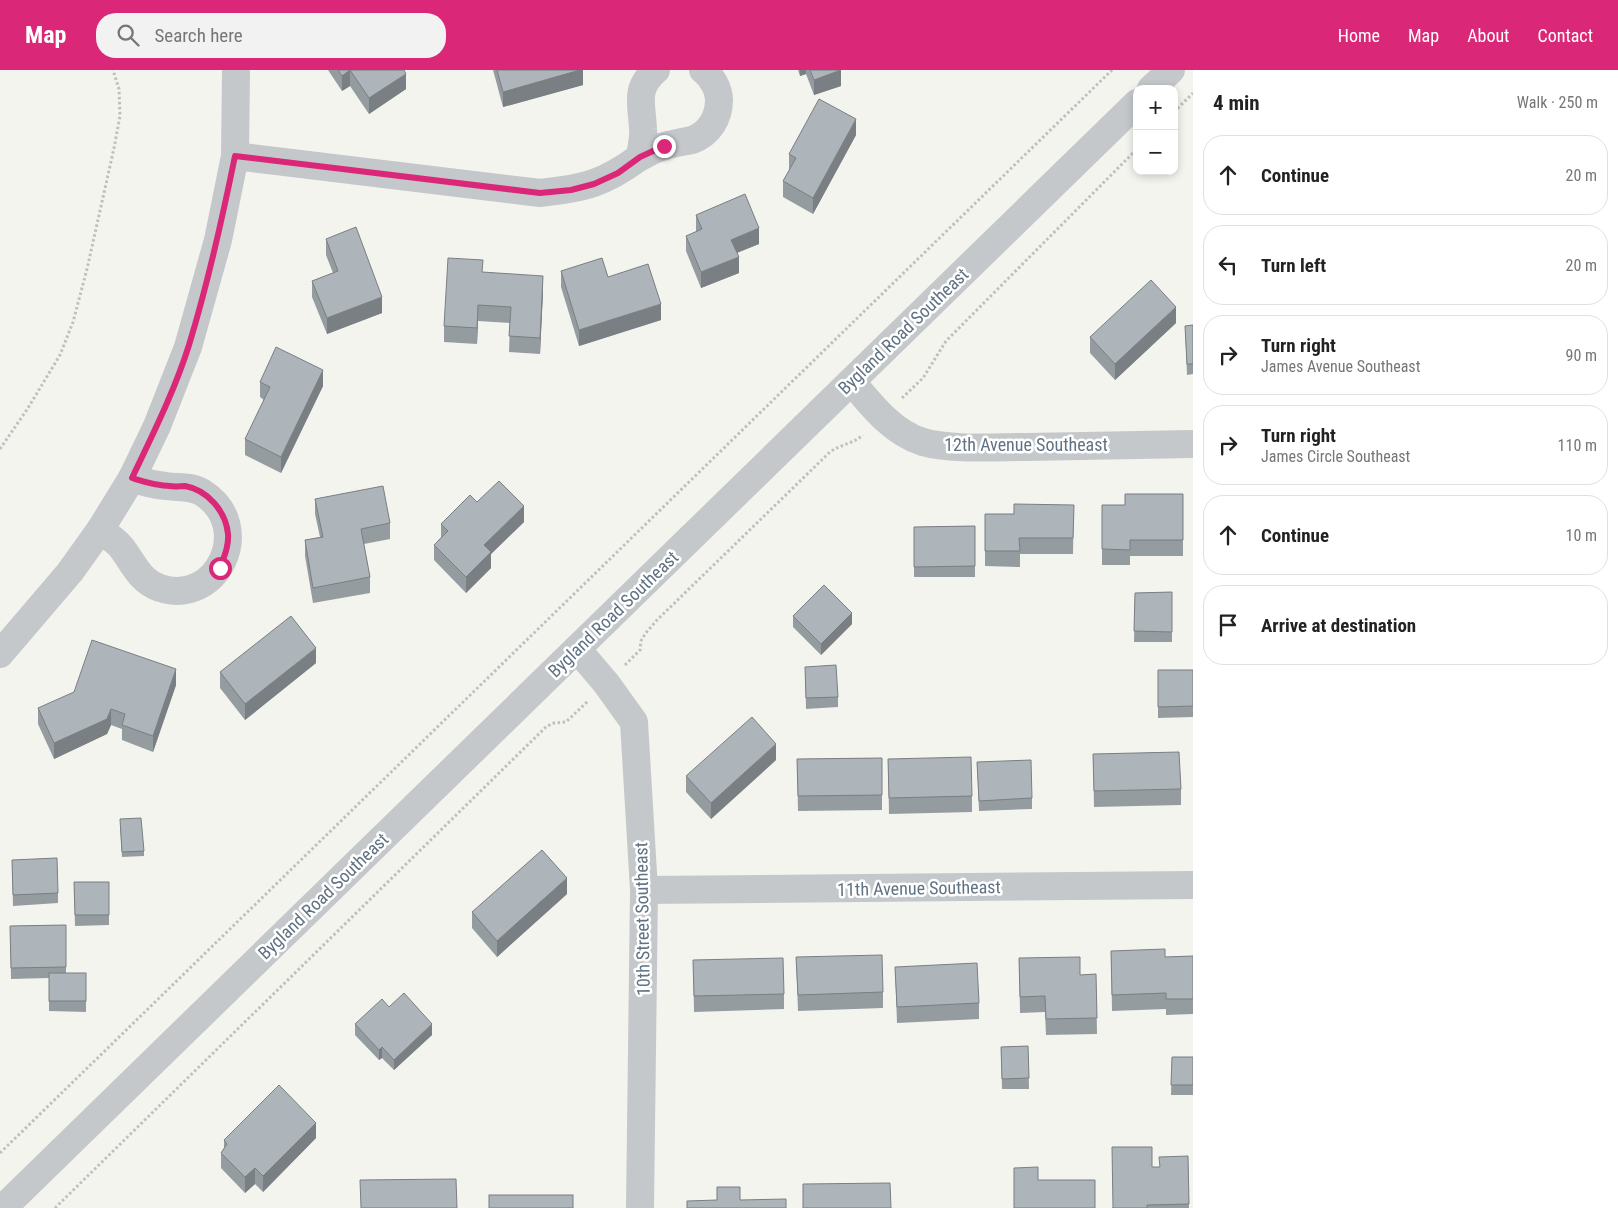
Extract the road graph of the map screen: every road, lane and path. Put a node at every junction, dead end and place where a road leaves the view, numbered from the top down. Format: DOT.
graph roads {
  1 [pos="113,70"];
  2 [pos="236,70"];
  3 [pos="656,70"];
  4 [pos="703,70"];
  5 [pos="1112,70"];
  6 [pos="1171,70"];
  7 [pos="1156,85"];
  8 [pos="1193,93"];
  9 [pos="1133,107"];
  10 [pos="1178,108"];
  11 [pos="235,156"];
  12 [pos="640,157"];
  13 [pos="852,382"];
  14 [pos="1193,444"];
  15 [pos="0,449"];
  16 [pos="132,478"];
  17 [pos="100,530"];
  18 [pos="577,649"];
  19 [pos="0,654"];
  20 [pos="1193,885"];
  21 [pos="644,890"];
  22 [pos="0,1153"];
  23 [pos="3,1208"];
  24 [pos="640,1208"];
  1 -- 15 [label="path"];
  2 -- 11 [label="street"];
  3 -- 12 [label="street"];
  4 -- 12 [label="street"];
  5 -- 22 [label="path"];
  6 -- 7 [label="street"];
  8 -- 10 [label="path"];
  9 -- 13 [label="street, Bygland Road Southeast"];
  11 -- 12 [label="street"];
  11 -- 16 [label="street"];
  13 -- 14 [label="street, 12th Avenue Southeast"];
  13 -- 18 [label="street, Bygland Road Southeast"];
  16 -- 17 [label="street"];
  16 -- 17 [label="street"];
  17 -- 19 [label="street"];
  18 -- 21 [label="street, 10th Street Southeast"];
  18 -- 23 [label="street, Bygland Road Southeast"];
  20 -- 21 [label="street, 11th Avenue Southeast"];
  21 -- 24 [label="street, 10th Street Southeast"];
}
